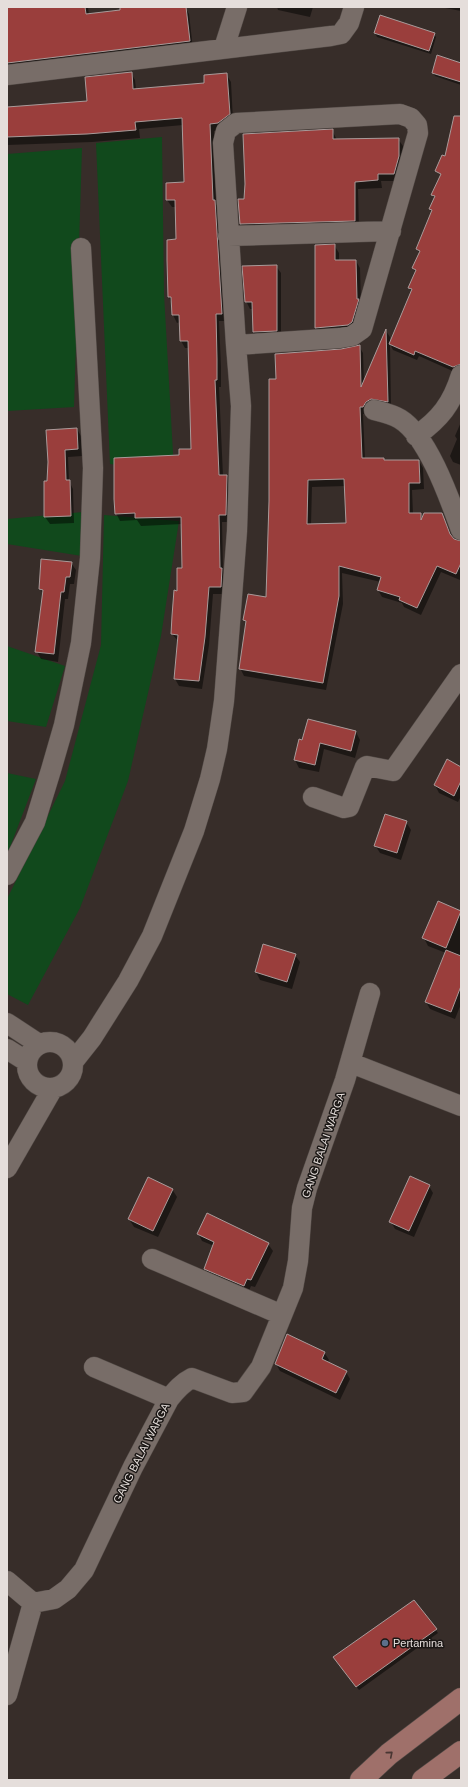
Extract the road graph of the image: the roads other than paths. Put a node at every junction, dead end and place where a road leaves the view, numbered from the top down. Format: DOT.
graph roads {
  1 [pos="237,7"];
  2 [pos="354,7"];
  3 [pos="224,48"];
  4 [pos="7,75"];
  5 [pos="391,231"];
  6 [pos="228,236"];
  7 [pos="81,248"];
  8 [pos="236,345"];
  9 [pos="460,383"];
  10 [pos="374,410"];
  11 [pos="416,436"];
  12 [pos="461,530"];
  13 [pos="461,674"];
  14 [pos="313,797"];
  15 [pos="7,874"];
  16 [pos="370,993"];
  17 [pos="7,1023"];
  18 [pos="39,1044"];
  19 [pos="7,1049"];
  20 [pos="26,1062"];
  21 [pos="73,1062"];
  22 [pos="351,1063"];
  23 [pos="53,1088"];
  24 [pos="461,1106"];
  25 [pos="7,1168"];
  26 [pos="152,1259"];
  27 [pos="282,1315"];
  28 [pos="94,1367"];
  29 [pos="169,1399"];
  30 [pos="7,1581"];
  31 [pos="33,1603"];
  32 [pos="7,1695"];
  33 [pos="461,1699"];
  34 [pos="461,1752"];
  35 [pos="433,1777"];
  36 [pos="361,1780"];
  1 -- 3 [label="street"];
  2 -- 3 [label="street"];
  3 -- 4 [label="street"];
  5 -- 6 [label="street"];
  5 -- 6 [label="street"];
  5 -- 8 [label="street"];
  6 -- 8 [label="street"];
  7 -- 15 [label="street"];
  8 -- 21 [label="street"];
  9 -- 11 [label="street"];
  10 -- 11 [label="street"];
  11 -- 12 [label="street"];
  13 -- 14 [label="street"];
  16 -- 22 [label="street, GANG BALAI WARGA"];
  17 -- 18 [label="street"];
  18 -- 20 [label="street"];
  18 -- 21 [label="street"];
  19 -- 20 [label="street"];
  20 -- 23 [label="street"];
  21 -- 23 [label="street"];
  22 -- 24 [label="street"];
  22 -- 27 [label="street, GANG BALAI WARGA"];
  23 -- 25 [label="street"];
  26 -- 27 [label="street"];
  27 -- 29 [label="street, GANG BALAI WARGA"];
  28 -- 29 [label="street"];
  29 -- 31 [label="street, GANG BALAI WARGA"];
  30 -- 31 [label="street"];
  31 -- 32 [label="street"];
  36 -- 33 [label="main road, one-way"];
  34 -- 35 [label="main road"];
}
